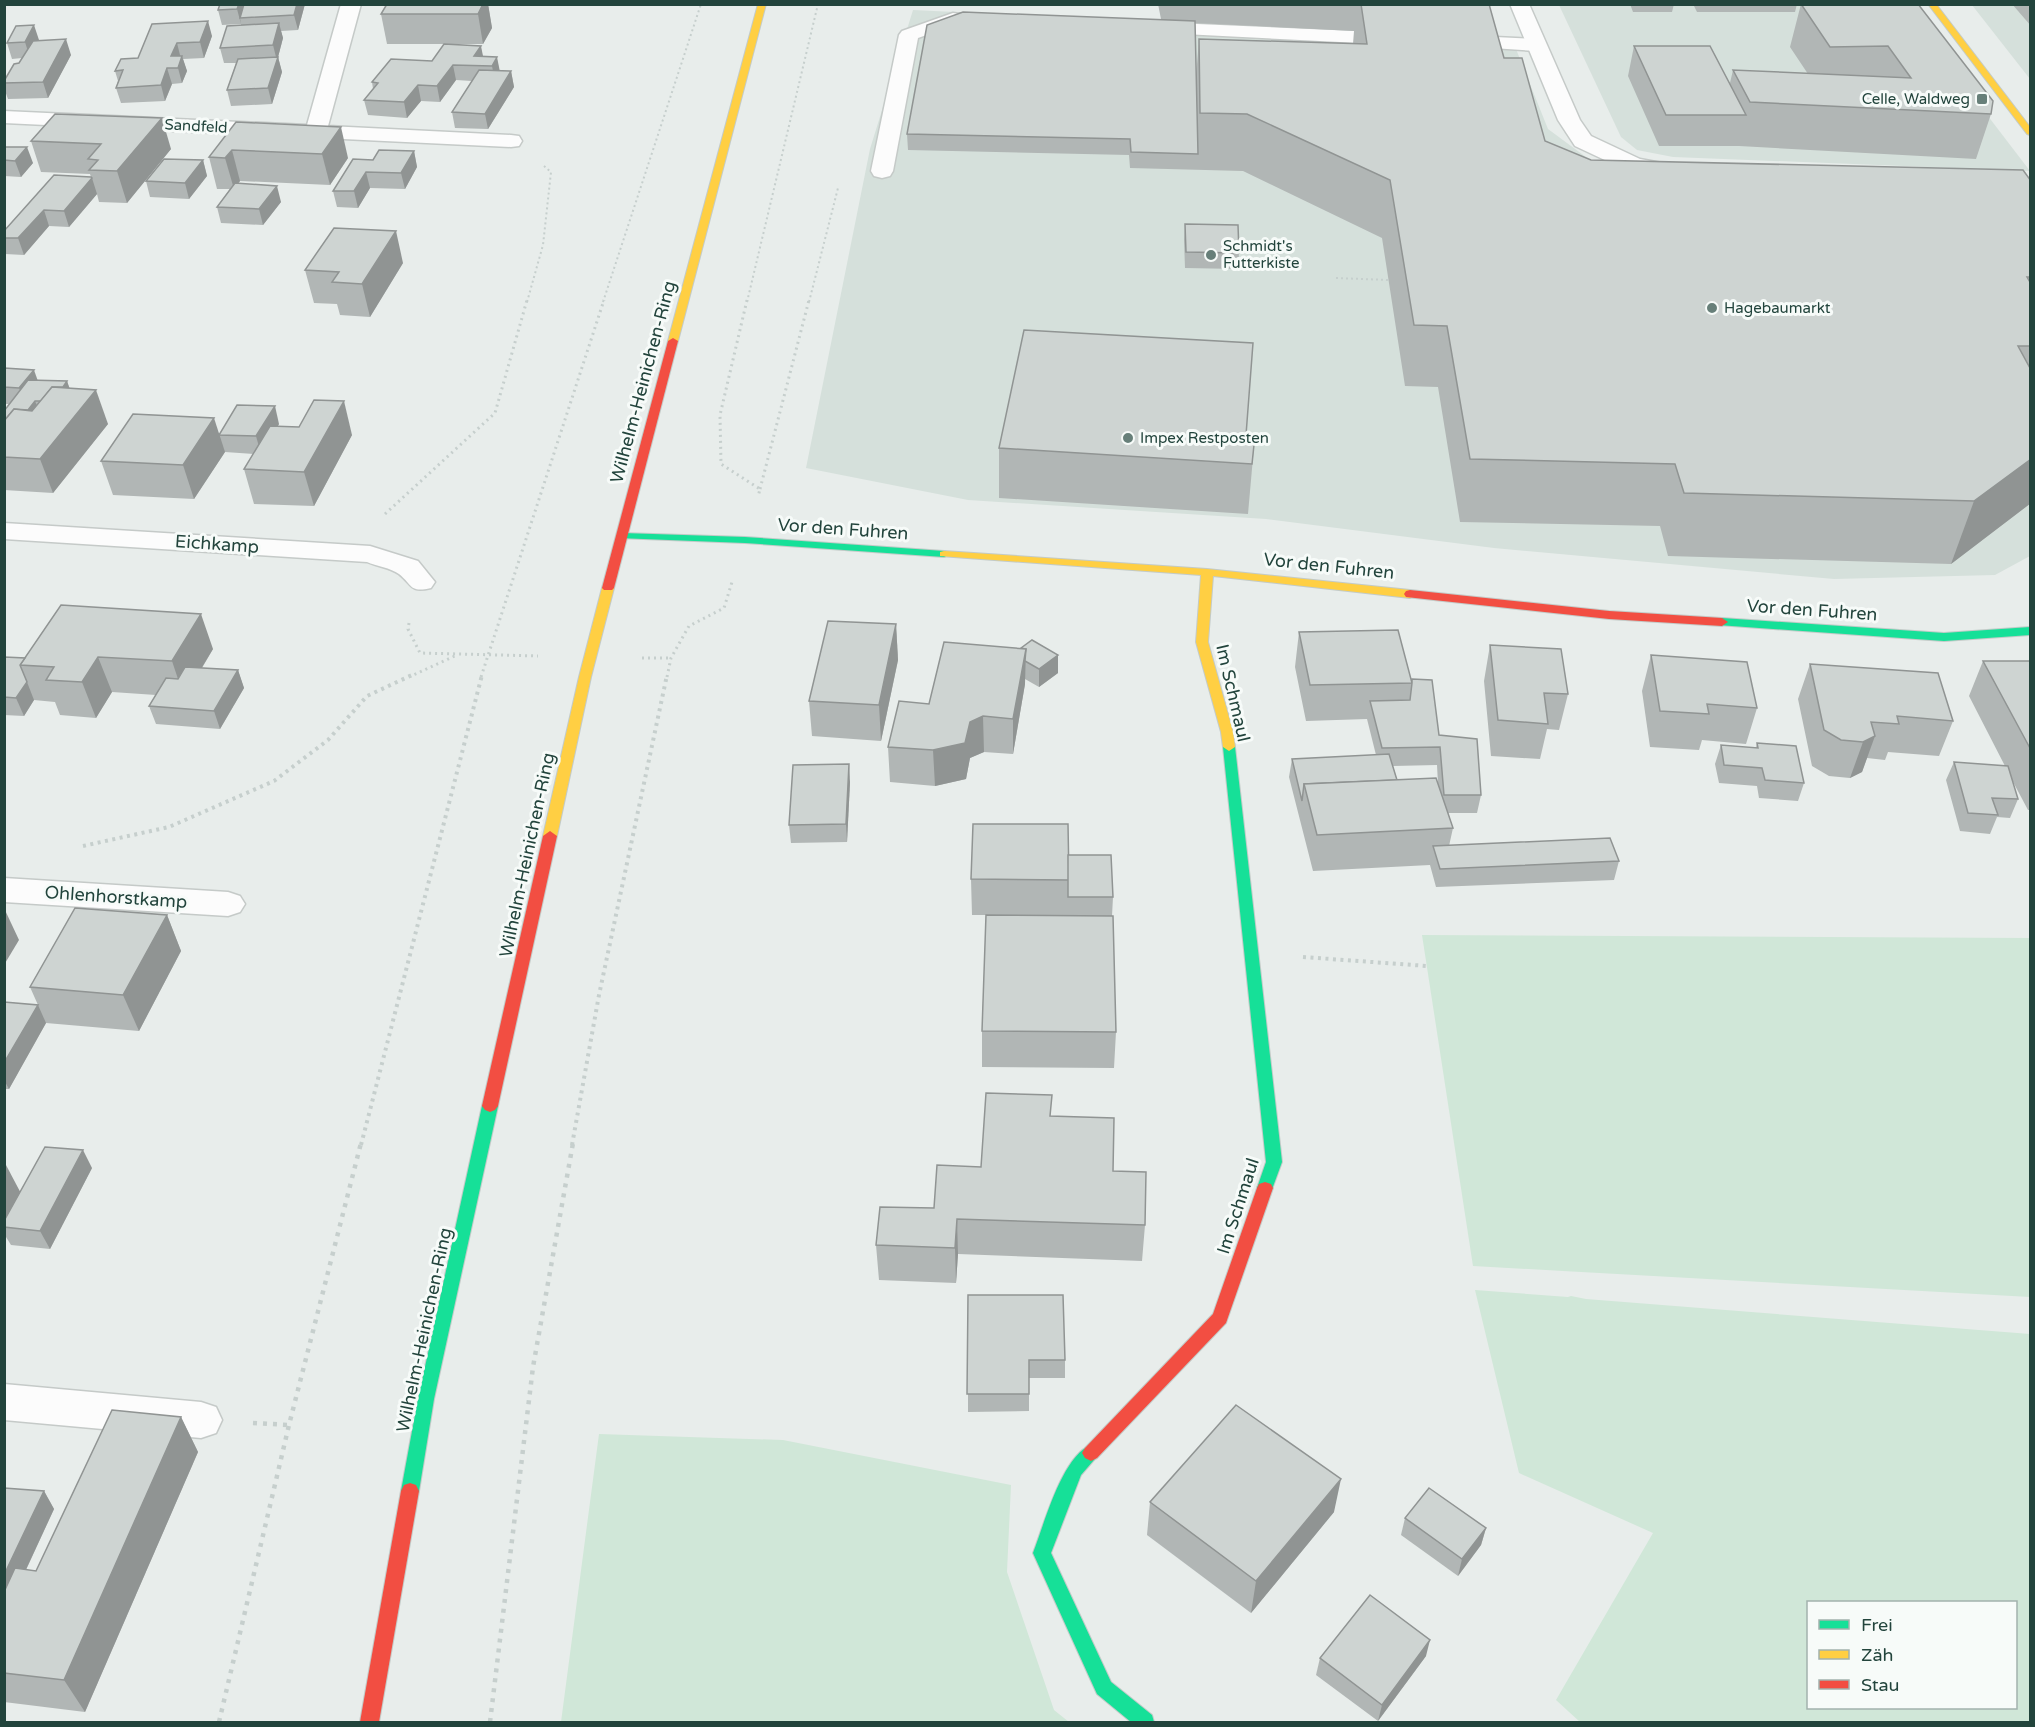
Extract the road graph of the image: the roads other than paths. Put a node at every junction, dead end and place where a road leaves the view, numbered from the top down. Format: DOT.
graph roads {
  1 [pos="351,4"];
  2 [pos="762,4"];
  3 [pos="1518,4"];
  4 [pos="1932,4"];
  5 [pos="989,21"];
  6 [pos="1132,27"];
  7 [pos="1536,45"];
  8 [pos="4,117"];
  9 [pos="316,132"];
  10 [pos="2031,132"];
  11 [pos="512,141"];
  12 [pos="882,171"];
  13 [pos="1690,174"];
  14 [pos="4,531"];
  15 [pos="622,536"];
  16 [pos="1207,572"];
  17 [pos="421,582"];
  18 [pos="2031,631"];
  19 [pos="11,890"];
  20 [pos="228,904"];
  21 [pos="4,1402"];
  22 [pos="201,1420"];
  23 [pos="369,1722"];
  24 [pos="1145,1722"];
  1 -- 9 [label="street"];
  2 -- 15 [label="street, Wilhelm-Heinichen-Ring"];
  3 -- 7 [label="street"];
  4 -- 10 [label="street"];
  5 -- 12 [label="street"];
  6 -- 7 [label="street"];
  7 -- 13 [label="street"];
  8 -- 9 [label="street, Sandfeld"];
  9 -- 11 [label="street, Sandfeld"];
  14 -- 17 [label="street, Eichkamp"];
  15 -- 16 [label="street, Vor den Fuhren"];
  15 -- 23 [label="street, Wilhelm-Heinichen-Ring"];
  16 -- 18 [label="street, Vor den Fuhren"];
  16 -- 24 [label="street, Im Schmaul"];
  19 -- 20 [label="street, Ohlenhorstkamp"];
  21 -- 22 [label="street"];
}
